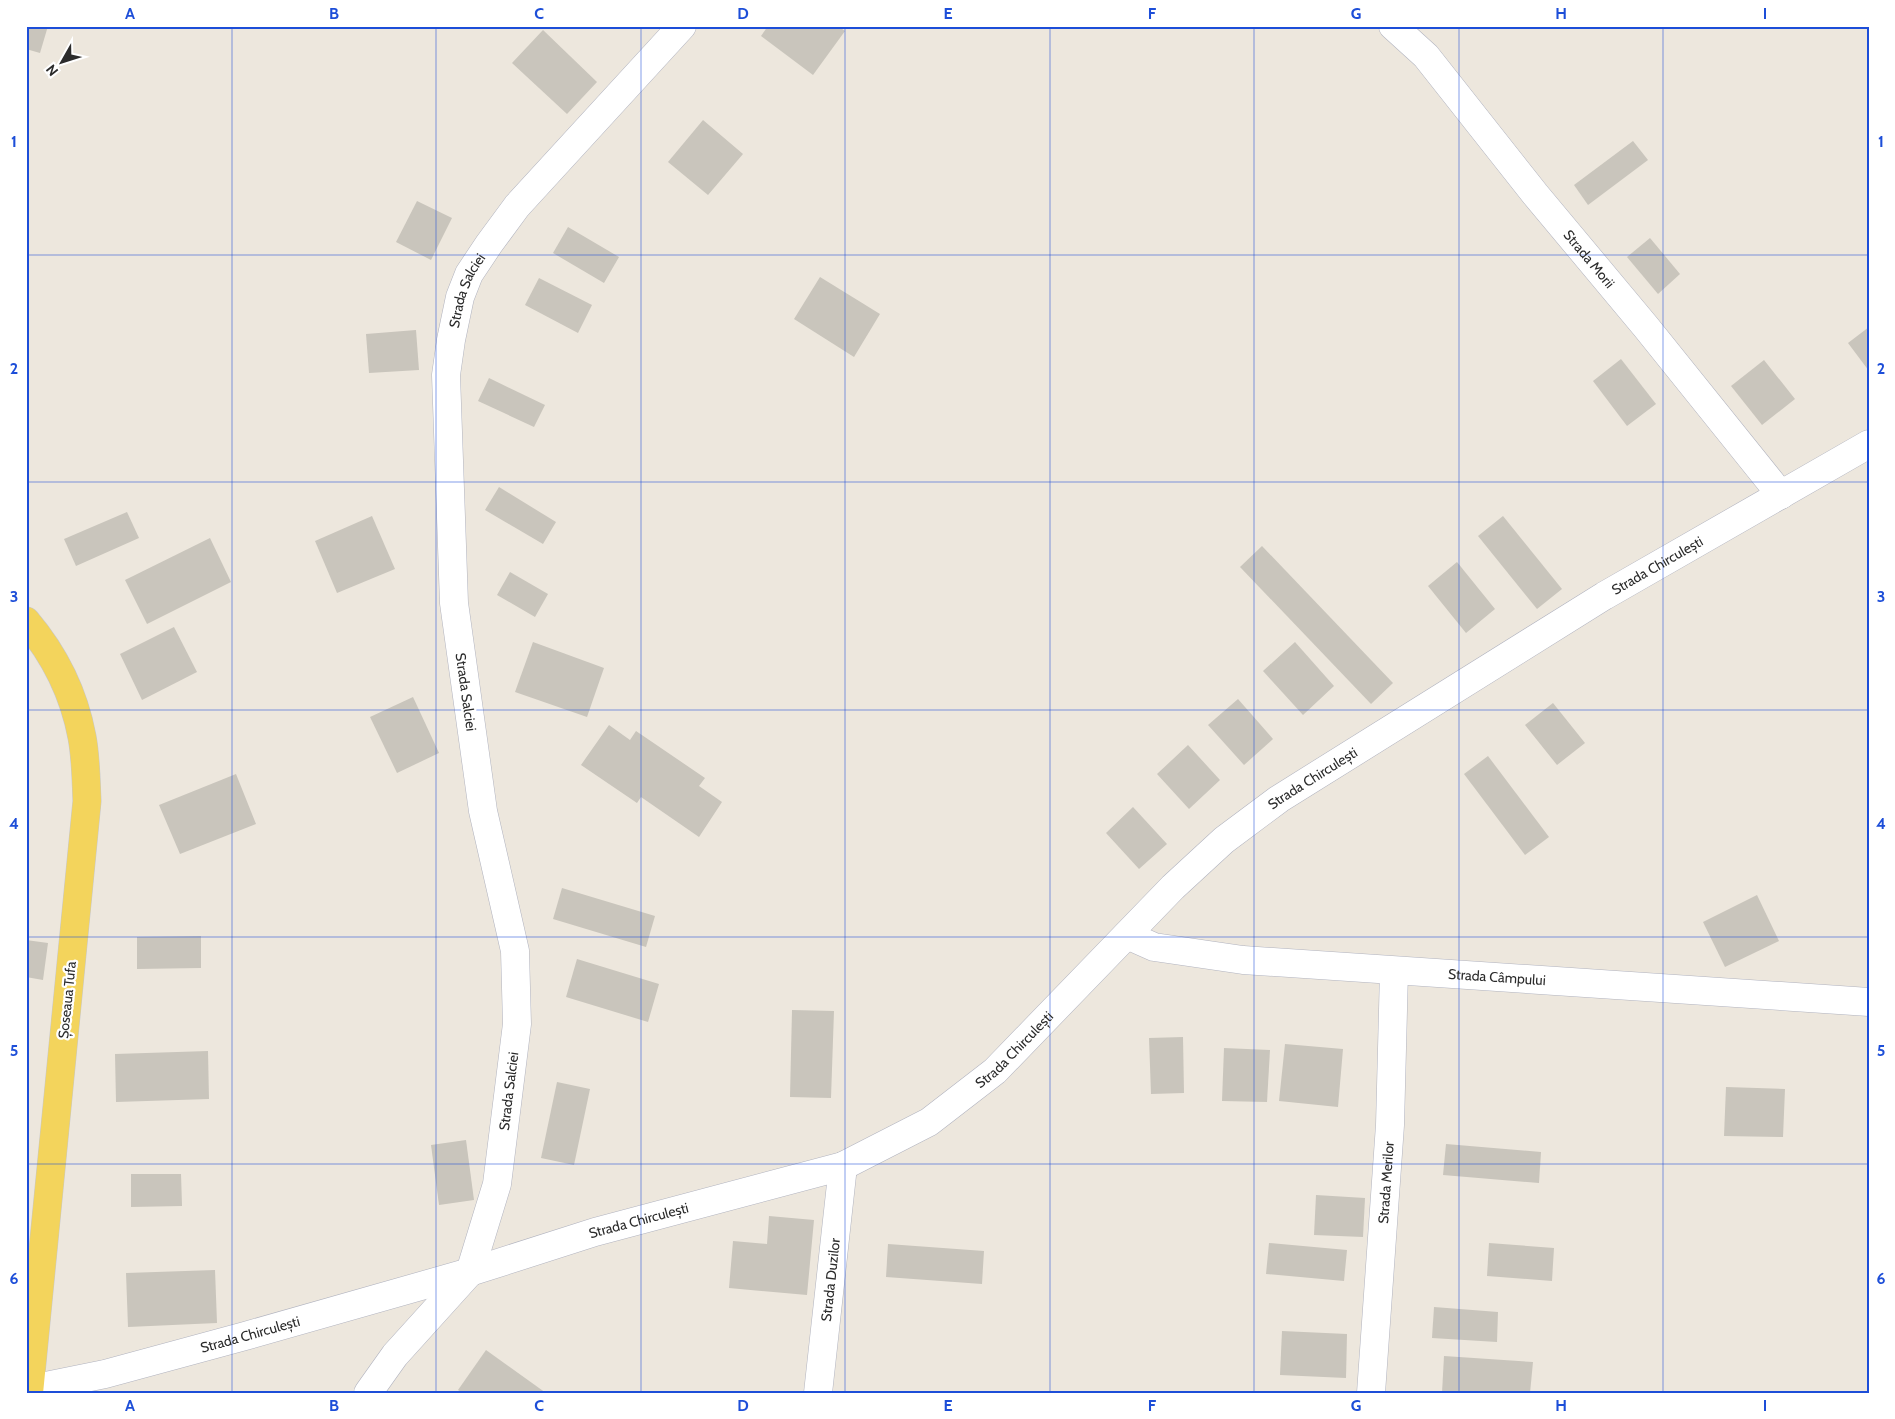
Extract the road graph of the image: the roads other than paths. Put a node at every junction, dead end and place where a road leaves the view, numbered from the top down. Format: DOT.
graph roads {
  1 [pos="682,26"];
  2 [pos="1392,26"];
  3 [pos="1869,444"];
  4 [pos="1781,495"];
  5 [pos="26,621"];
  6 [pos="1126,935"];
  7 [pos="1394,972"];
  8 [pos="1869,1002"];
  9 [pos="843,1166"];
  10 [pos="470,1272"];
  11 [pos="28,1391"];
  12 [pos="368,1393"];
  13 [pos="818,1393"];
  14 [pos="1371,1393"];
  1 -- 10 [label="street, Strada Salciei"];
  2 -- 4 [label="street, Strada Morii"];
  3 -- 4 [label="street, Strada Chirculești"];
  4 -- 6 [label="street, Strada Chirculești"];
  5 -- 11 [label="main road, Șoseaua Tufa"];
  6 -- 7 [label="street, Strada Câmpului"];
  6 -- 9 [label="street, Strada Chirculești"];
  7 -- 8 [label="street, Strada Câmpului"];
  7 -- 14 [label="street, Strada Merilor"];
  9 -- 10 [label="street, Strada Chirculești"];
  9 -- 13 [label="street, Strada Duzilor"];
  10 -- 11 [label="street, Strada Chirculești"];
  10 -- 12 [label="street, Strada Salciei"];
}
